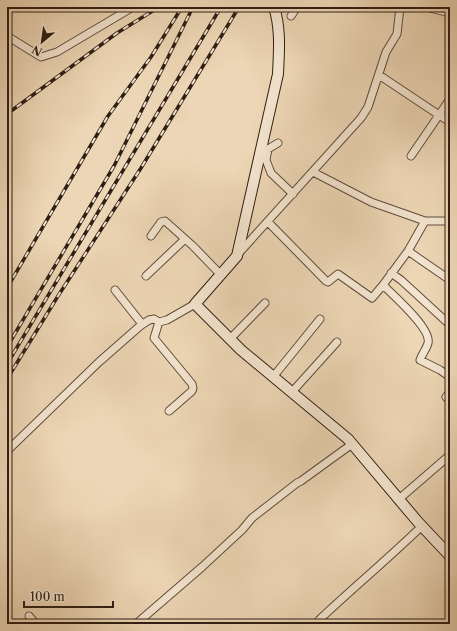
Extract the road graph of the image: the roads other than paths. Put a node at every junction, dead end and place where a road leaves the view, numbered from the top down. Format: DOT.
graph roads {
  1 [pos="133,7"];
  2 [pos="274,7"];
  3 [pos="296,7"];
  4 [pos="400,7"];
  5 [pos="426,7"];
  6 [pos="450,13"];
  7 [pos="291,16"];
  8 [pos="7,36"];
  9 [pos="379,75"];
  10 [pos="450,99"];
  11 [pos="439,115"];
  12 [pos="450,122"];
  13 [pos="278,143"];
  14 [pos="411,156"];
  15 [pos="313,172"];
  16 [pos="294,194"];
  17 [pos="450,220"];
  18 [pos="425,221"];
  19 [pos="268,222"];
  20 [pos="151,236"];
  21 [pos="185,239"];
  22 [pos="408,251"];
  23 [pos="237,256"];
  24 [pos="391,273"];
  25 [pos="220,274"];
  26 [pos="146,276"];
  27 [pos="450,280"];
  28 [pos="383,285"];
  29 [pos="115,290"];
  30 [pos="265,302"];
  31 [pos="195,304"];
  32 [pos="320,319"];
  33 [pos="159,322"];
  34 [pos="142,324"];
  35 [pos="449,324"];
  36 [pos="230,339"];
  37 [pos="337,342"];
  38 [pos="273,377"];
  39 [pos="450,377"];
  40 [pos="292,392"];
  41 [pos="450,392"];
  42 [pos="450,401"];
  43 [pos="169,411"];
  44 [pos="352,444"];
  45 [pos="7,452"];
  46 [pos="450,455"];
  47 [pos="399,499"];
  48 [pos="422,526"];
  49 [pos="450,556"];
  50 [pos="29,616"];
  51 [pos="320,620"];
  52 [pos="36,624"];
  53 [pos="136,624"];
  1 -- 8 [label="street"];
  2 -- 23 [label="street"];
  3 -- 7 [label="street"];
  4 -- 9 [label="street"];
  5 -- 6 [label="street"];
  9 -- 11 [label="street"];
  9 -- 15 [label="street"];
  10 -- 11 [label="street"];
  11 -- 12 [label="street"];
  11 -- 14 [label="street"];
  13 -- 16 [label="street"];
  15 -- 16 [label="street"];
  15 -- 18 [label="street"];
  16 -- 19 [label="street"];
  17 -- 18 [label="street"];
  18 -- 22 [label="street"];
  19 -- 23 [label="street"];
  19 -- 28 [label="street"];
  20 -- 21 [label="street"];
  21 -- 25 [label="street"];
  21 -- 26 [label="street"];
  22 -- 24 [label="street"];
  22 -- 27 [label="street"];
  23 -- 25 [label="street"];
  24 -- 28 [label="street"];
  24 -- 35 [label="street"];
  25 -- 31 [label="street"];
  28 -- 39 [label="street"];
  29 -- 34 [label="street"];
  30 -- 36 [label="street"];
  31 -- 33 [label="street"];
  31 -- 36 [label="street"];
  32 -- 38 [label="street"];
  33 -- 34 [label="street"];
  33 -- 43 [label="street"];
  34 -- 45 [label="street"];
  36 -- 38 [label="street"];
  37 -- 40 [label="street"];
  38 -- 40 [label="street"];
  40 -- 44 [label="street"];
  41 -- 42 [label="street"];
  44 -- 47 [label="street"];
  44 -- 53 [label="street"];
  46 -- 47 [label="street"];
  47 -- 48 [label="street"];
  48 -- 49 [label="street"];
  48 -- 51 [label="street"];
  50 -- 52 [label="street"];
}
